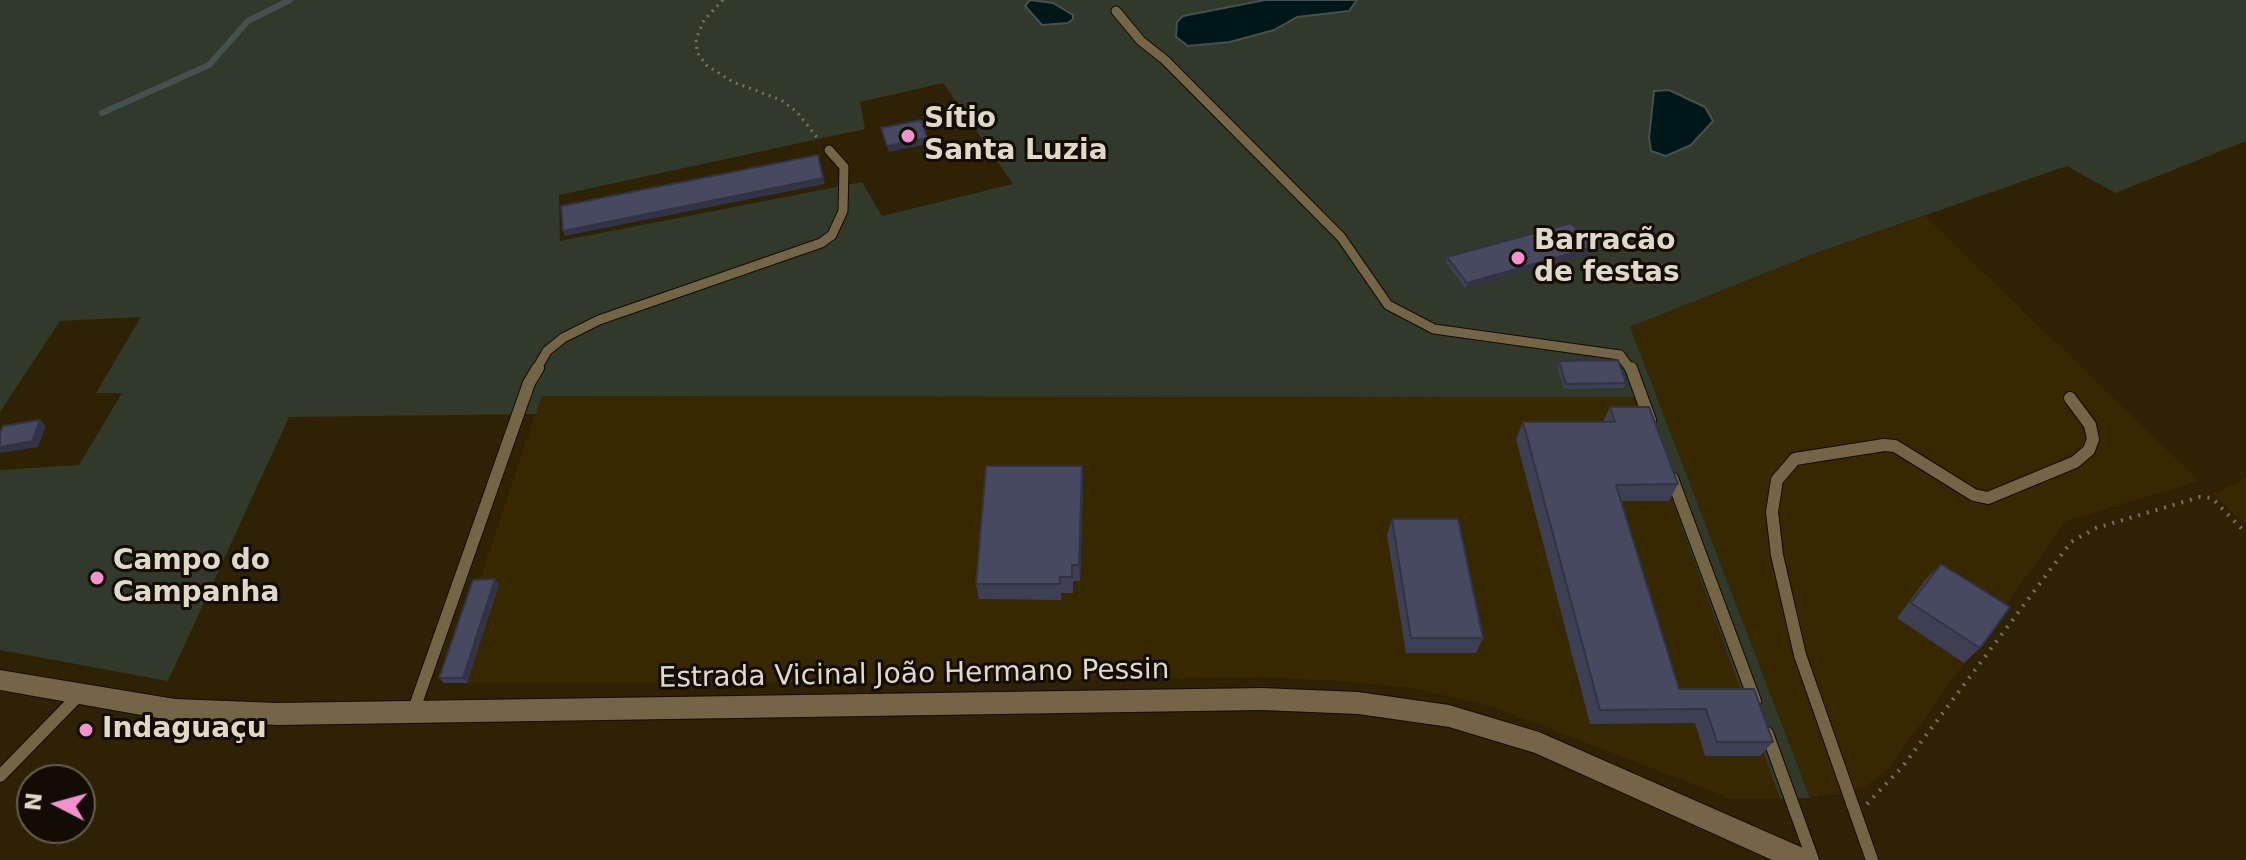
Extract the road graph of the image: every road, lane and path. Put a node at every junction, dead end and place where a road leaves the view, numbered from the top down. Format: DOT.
graph roads {
  1 [pos="723,0"];
  2 [pos="1116,11"];
  3 [pos="829,150"];
  4 [pos="2070,398"];
  5 [pos="1652,426"];
  6 [pos="1669,471"];
  7 [pos="2246,533"];
  8 [pos="0,680"];
  9 [pos="78,696"];
  10 [pos="1758,709"];
  11 [pos="413,713"];
  12 [pos="1764,724"];
  13 [pos="0,776"];
  14 [pos="1856,814"];
  15 [pos="1801,860"];
  16 [pos="1813,860"];
  17 [pos="1872,860"];
  1 -- 3 [label="path"];
  2 -- 5 [label="lane"];
  3 -- 11 [label="lane"];
  4 -- 14 [label="lane"];
  6 -- 10 [label="lane"];
  7 -- 14 [label="path"];
  8 -- 9 [label="main road, Estrada Vicinal João Hermano Pessin"];
  9 -- 11 [label="main road, Estrada Vicinal João Hermano Pessin"];
  9 -- 13 [label="lane"];
  11 -- 15 [label="main road, Estrada Vicinal João Hermano Pessin"];
  12 -- 16 [label="lane"];
  14 -- 17 [label="lane"];
}
